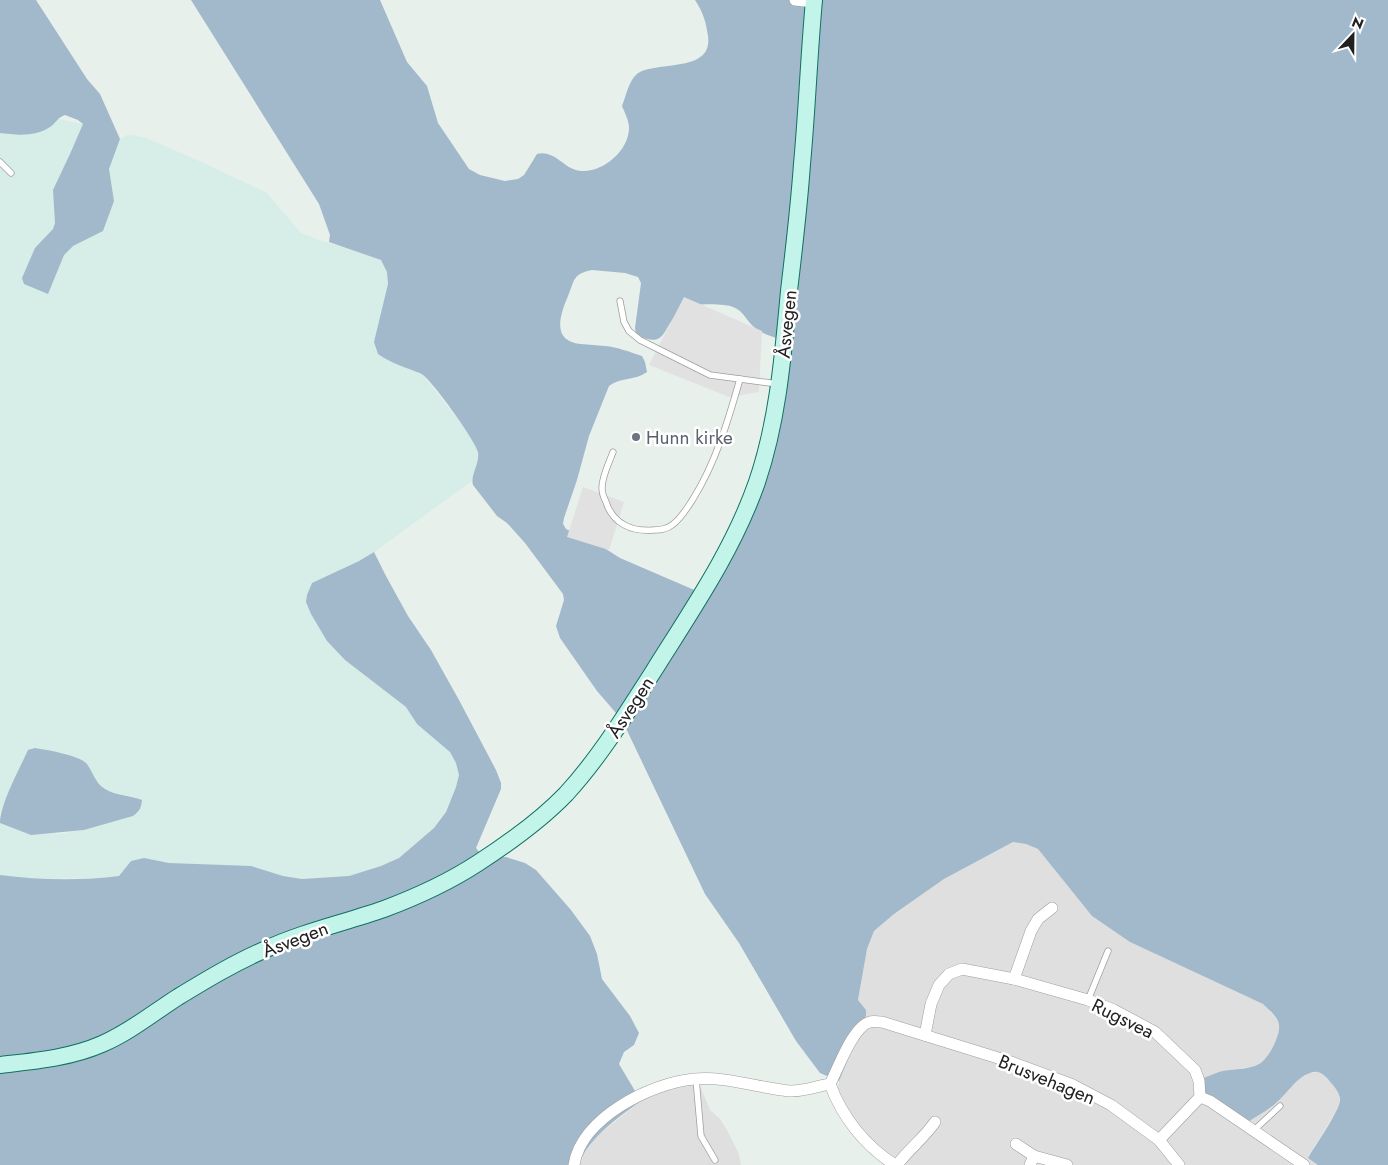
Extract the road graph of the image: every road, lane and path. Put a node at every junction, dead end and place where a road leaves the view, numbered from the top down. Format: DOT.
graph roads {
  1 [pos="795,0"];
  2 [pos="814,1"];
  3 [pos="0,162"];
  4 [pos="11,173"];
  5 [pos="620,301"];
  6 [pos="740,379"];
  7 [pos="780,384"];
  8 [pos="613,452"];
  9 [pos="1052,908"];
  10 [pos="1108,951"];
  11 [pos="1014,979"];
  12 [pos="1088,1000"];
  13 [pos="925,1035"];
  14 [pos="0,1065"];
  15 [pos="696,1078"];
  16 [pos="830,1084"];
  17 [pos="1200,1097"];
  18 [pos="1280,1106"];
  19 [pos="935,1122"];
  20 [pos="1253,1131"];
  21 [pos="1159,1140"];
  22 [pos="1016,1144"];
  23 [pos="715,1160"];
  24 [pos="1032,1160"];
  25 [pos="574,1165"];
  26 [pos="896,1165"];
  27 [pos="1067,1165"];
  28 [pos="1179,1165"];
  29 [pos="1304,1165"];
  1 -- 2 [label="street"];
  2 -- 7 [label="main road, Åsvegen"];
  3 -- 4 [label="lane"];
  5 -- 6 [label="lane"];
  6 -- 7 [label="lane"];
  6 -- 8 [label="lane"];
  7 -- 14 [label="main road, Åsvegen"];
  9 -- 11 [label="street"];
  10 -- 12 [label="lane"];
  11 -- 12 [label="street, Rugsvea"];
  11 -- 13 [label="street, Rugsvea"];
  12 -- 17 [label="street, Rugsvea"];
  13 -- 16 [label="street, Brusvehagen"];
  13 -- 21 [label="street, Brusvehagen"];
  15 -- 16 [label="street"];
  15 -- 23 [label="lane"];
  15 -- 25 [label="street"];
  16 -- 26 [label="street"];
  17 -- 20 [label="street"];
  17 -- 21 [label="street"];
  18 -- 20 [label="lane"];
  19 -- 26 [label="street"];
  20 -- 29 [label="street"];
  21 -- 28 [label="street, Brusvehagen"];
  22 -- 24 [label="street"];
  24 -- 27 [label="street"];
}
